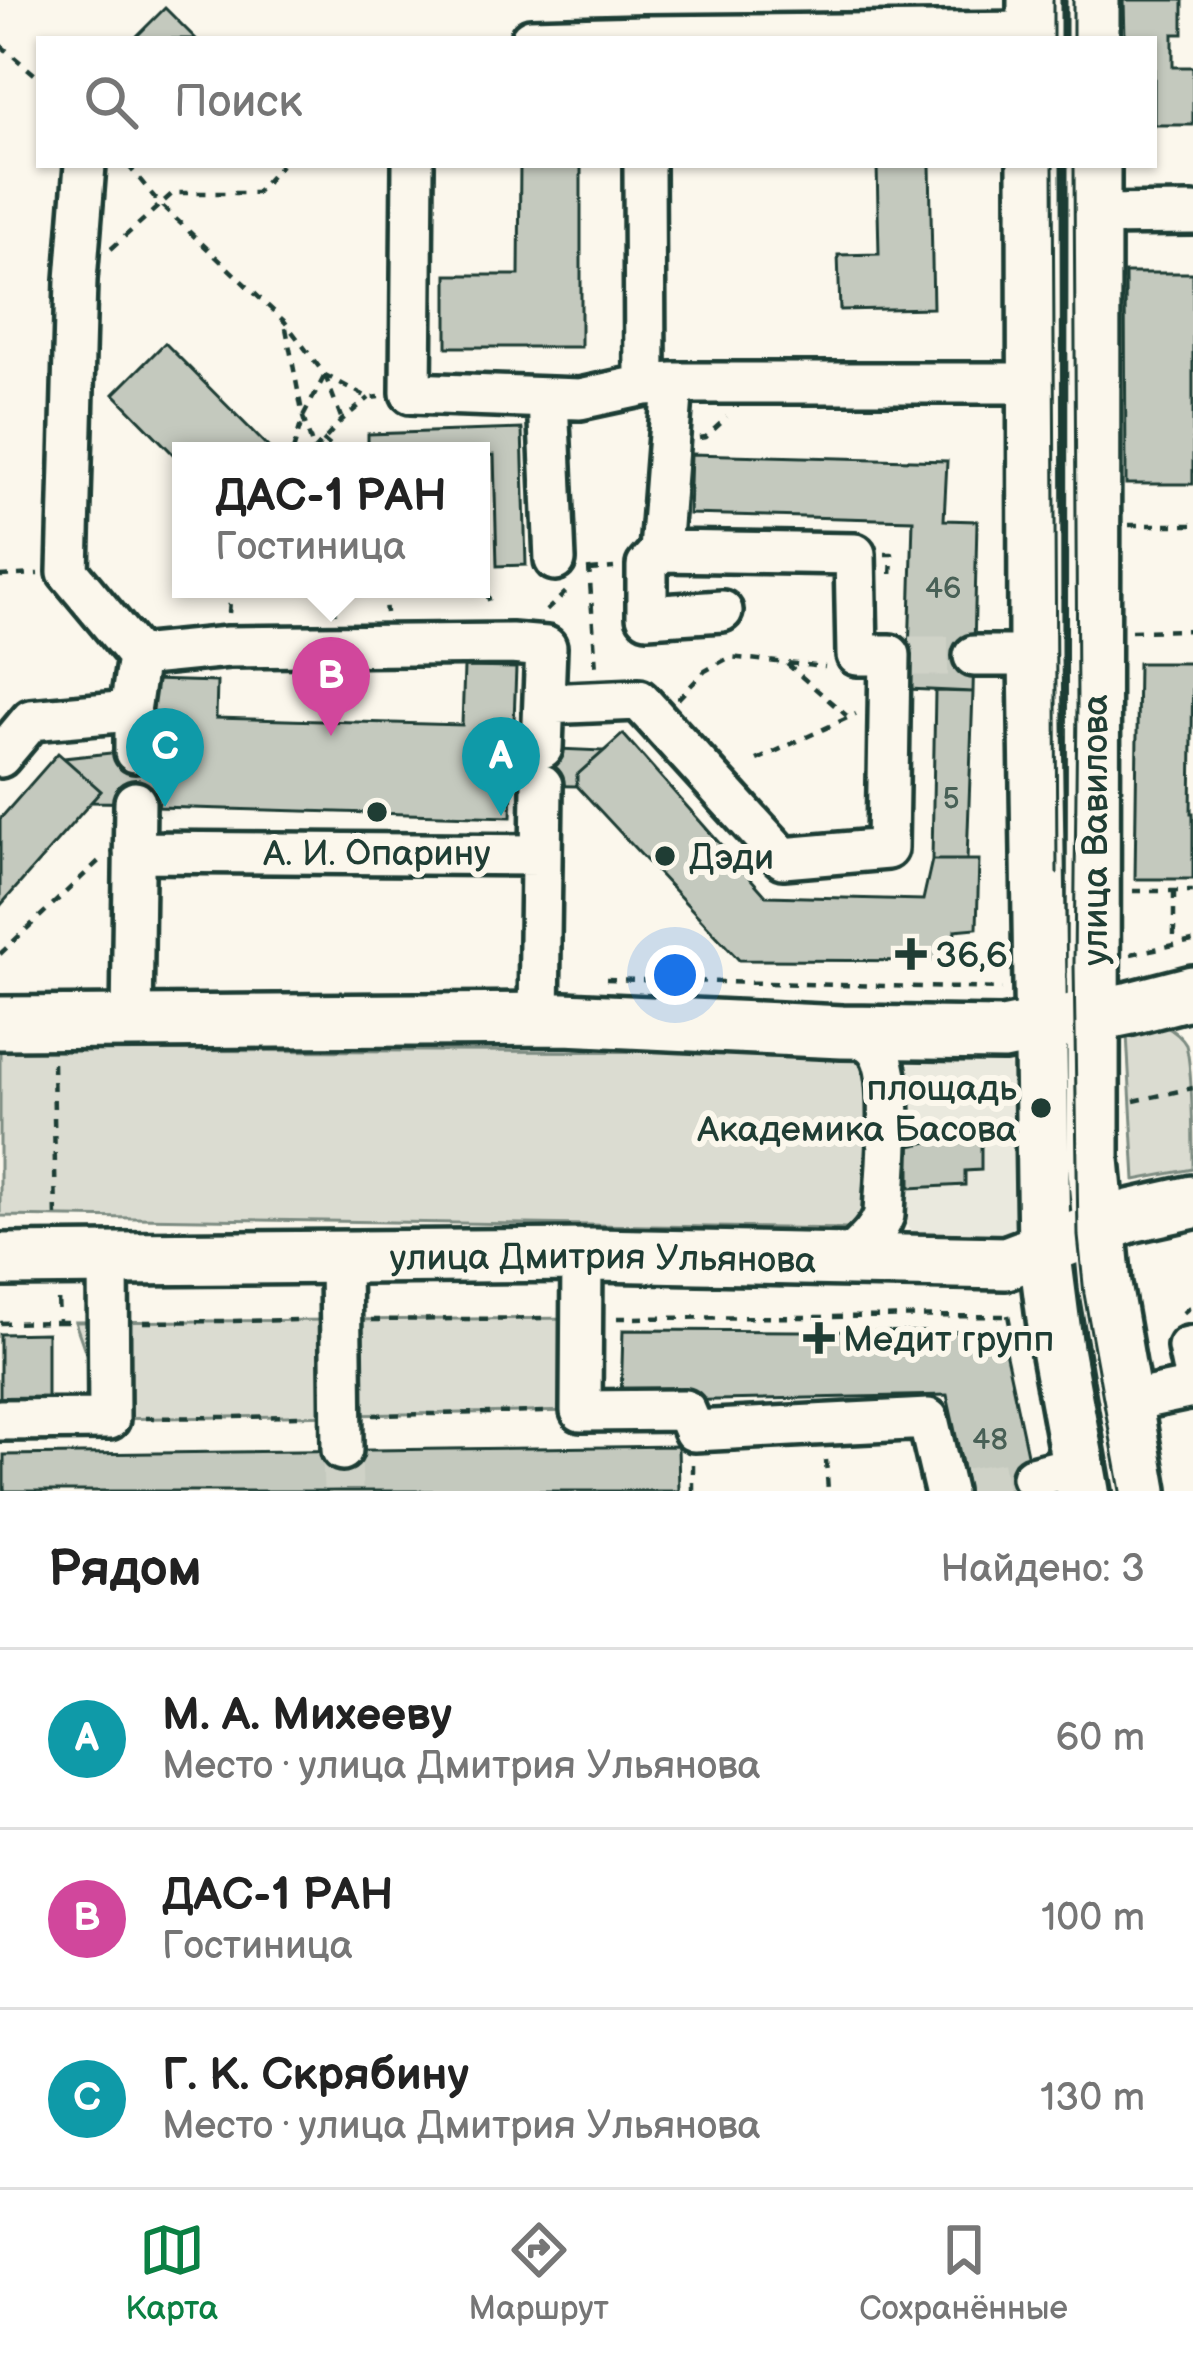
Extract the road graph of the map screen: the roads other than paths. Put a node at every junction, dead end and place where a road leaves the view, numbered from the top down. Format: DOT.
graph roads {
  1 [pos="1093,0"];
  2 [pos="1034,24"];
  3 [pos="699,36"];
  4 [pos="1094,36"];
  5 [pos="85,168"];
  6 [pos="412,168"];
  7 [pos="644,168"];
  8 [pos="1034,168"];
  9 [pos="1094,190"];
  10 [pos="1193,214"];
  11 [pos="1034,383"];
  12 [pos="659,384"];
  13 [pos="548,398"];
  14 [pos="653,558"];
  15 [pos="554,560"];
  16 [pos="722,610"];
  17 [pos="138,656"];
  18 [pos="974,656"];
  19 [pos="1035,656"];
  20 [pos="544,704"];
  21 [pos="130,711"];
  22 [pos="135,752"];
  23 [pos="0,757"];
  24 [pos="541,855"];
  25 [pos="1193,992"];
  26 [pos="1095,1015"];
  27 [pos="539,1019"];
  28 [pos="132,1022"];
  29 [pos="0,1023"];
  30 [pos="1040,1027"];
  31 [pos="842,1032"];
  32 [pos="1193,1202"];
  33 [pos="1098,1228"];
  34 [pos="1044,1248"];
  35 [pos="582,1255"];
  36 [pos="340,1257"];
  37 [pos="108,1259"];
  38 [pos="0,1260"];
  39 [pos="847,1260"];
  40 [pos="1187,1330"];
  41 [pos="1193,1371"];
  42 [pos="1193,1388"];
  43 [pos="1126,1402"];
  44 [pos="0,1420"];
  45 [pos="343,1450"];
  46 [pos="1065,1478"];
  47 [pos="952,1489"];
  48 [pos="1141,1491"];
  1 -- 4 [label="main road"];
  2 -- 3 [label="street"];
  5 -- 17 [label="street"];
  6 -- 13 [label="street"];
  7 -- 12 [label="street"];
  8 -- 11 [label="main road, улица Вавилова"];
  9 -- 10 [label="street"];
  9 -- 26 [label="main road, улица Вавилова"];
  11 -- 12 [label="street"];
  11 -- 19 [label="main road, улица Вавилова"];
  12 -- 13 [label="street"];
  12 -- 14 [label="street"];
  13 -- 15 [label="street"];
  14 -- 16 [label="street"];
  14 -- 20 [label="street"];
  17 -- 20 [label="street"];
  17 -- 21 [label="street"];
  18 -- 19 [label="street"];
  19 -- 30 [label="main road, улица Вавилова"];
  20 -- 24 [label="street"];
  21 -- 22 [label="street"];
  21 -- 23 [label="street"];
  24 -- 27 [label="street"];
  24 -- 28 [label="street"];
  25 -- 26 [label="main road"];
  26 -- 30 [label="main road"];
  26 -- 33 [label="main road, улица Вавилова"];
  27 -- 28 [label="main road"];
  27 -- 31 [label="main road"];
  28 -- 29 [label="main road"];
  30 -- 31 [label="main road"];
  30 -- 34 [label="main road, улица Вавилова"];
  31 -- 39 [label="street"];
  32 -- 33 [label="main road, улица Дмитрия Ульянова"];
  33 -- 34 [label="main road, улица Дмитрия Ульянова"];
  33 -- 43 [label="main road, улица Вавилова"];
  34 -- 39 [label="main road, улица Дмитрия Ульянова"];
  34 -- 46 [label="main road, улица Вавилова"];
  35 -- 36 [label="main road, улица Дмитрия Ульянова"];
  35 -- 39 [label="main road, улица Дмитрия Ульянова"];
  35 -- 47 [label="street"];
  36 -- 37 [label="main road, улица Дмитрия Ульянова"];
  36 -- 45 [label="street"];
  37 -- 38 [label="main road, улица Дмитрия Ульянова"];
  37 -- 44 [label="street"];
  40 -- 41 [label="street"];
  42 -- 43 [label="street"];
  43 -- 48 [label="main road, улица Вавилова"];
}
